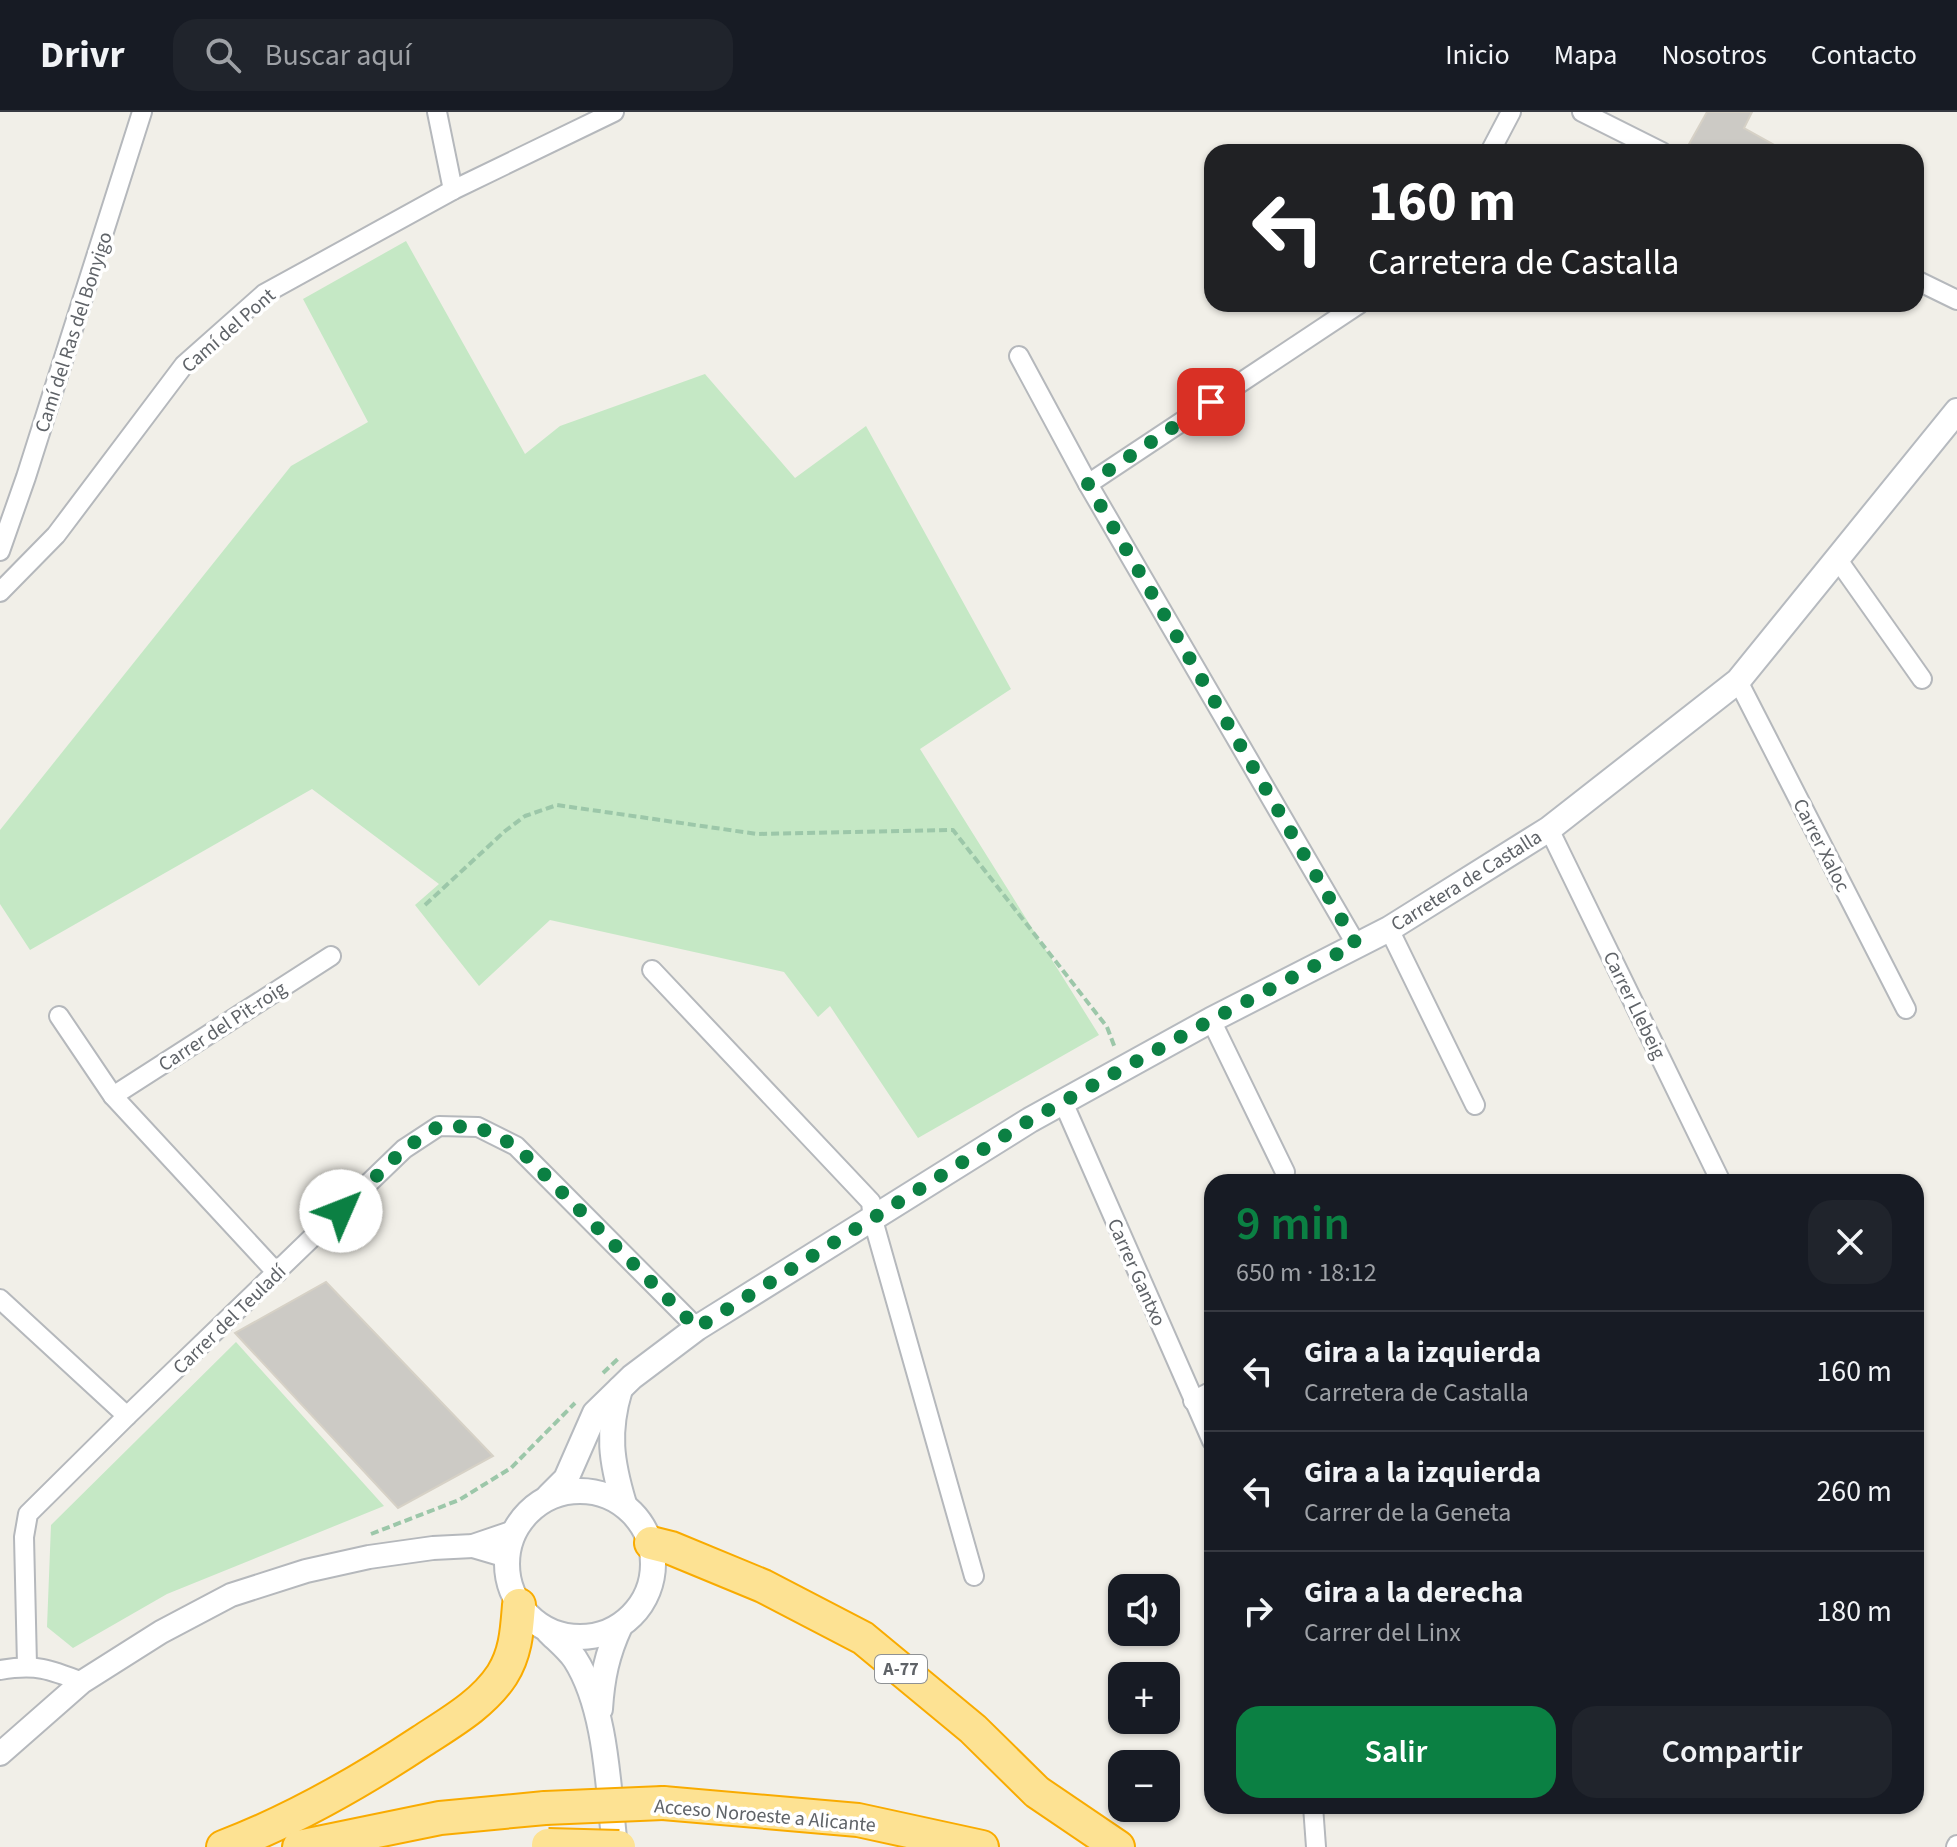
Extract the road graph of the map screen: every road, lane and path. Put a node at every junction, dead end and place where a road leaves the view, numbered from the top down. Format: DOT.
graph roads {
  1 [pos="142,112"];
  2 [pos="437,112"];
  3 [pos="614,112"];
  4 [pos="1511,112"];
  5 [pos="1582,112"];
  6 [pos="1494,144"];
  7 [pos="1646,144"];
  8 [pos="453,190"];
  9 [pos="1924,284"];
  10 [pos="1957,300"];
  11 [pos="1347,312"];
  12 [pos="1019,356"];
  13 [pos="1957,411"];
  14 [pos="1088,484"];
  15 [pos="0,551"];
  16 [pos="1838,560"];
  17 [pos="0,592"];
  18 [pos="1922,679"];
  19 [pos="1738,681"];
  20 [pos="1549,829"];
  21 [pos="425,905"];
  22 [pos="1389,929"];
  23 [pos="1356,944"];
  24 [pos="331,956"];
  25 [pos="652,970"];
  26 [pos="1906,1009"];
  27 [pos="59,1016"];
  28 [pos="1211,1020"];
  29 [pos="1123,1069"];
  30 [pos="113,1096"];
  31 [pos="1063,1102"];
  32 [pos="1475,1105"];
  33 [pos="1285,1172"];
  34 [pos="1717,1174"];
  35 [pos="873,1220"];
  36 [pos="277,1273"];
  37 [pos="0,1299"];
  38 [pos="697,1328"];
  39 [pos="626,1382"];
  40 [pos="1204,1395"];
  41 [pos="1193,1401"];
  42 [pos="127,1416"];
  43 [pos="1204,1424"];
  44 [pos="549,1496"];
  45 [pos="624,1504"];
  46 [pos="514,1532"];
  47 [pos="651,1543"];
  48 [pos="473,1546"];
  49 [pos="507,1556"];
  50 [pos="974,1576"];
  51 [pos="519,1605"];
  52 [pos="620,1626"];
  53 [pos="547,1630"];
  54 [pos="27,1665"];
  55 [pos="0,1670"];
  56 [pos="82,1682"];
  57 [pos="599,1723"];
  58 [pos="0,1754"];
  59 [pos="1314,1814"];
  60 [pos="538,1846"];
  61 [pos="223,1847"];
  62 [pos="299,1847"];
  63 [pos="617,1847"];
  64 [pos="982,1847"];
  65 [pos="1118,1847"];
  66 [pos="1316,1847"];
  1 -- 15 [label="street, Camí del Ras del Bonyigo"];
  2 -- 8 [label="street"];
  3 -- 8 [label="street, Camí del Pont"];
  4 -- 6 [label="street"];
  5 -- 7 [label="street"];
  8 -- 17 [label="street, Camí del Pont"];
  9 -- 10 [label="street"];
  11 -- 14 [label="street"];
  12 -- 14 [label="street"];
  13 -- 16 [label="main road, Carretera de Castalla"];
  14 -- 23 [label="street"];
  16 -- 18 [label="street"];
  16 -- 19 [label="main road, Carretera de Castalla"];
  19 -- 20 [label="main road, Carretera de Castalla"];
  19 -- 26 [label="street, Carrer Xaloc"];
  20 -- 22 [label="main road, Carretera de Castalla"];
  20 -- 34 [label="street, Carrer Llebeig"];
  21 -- 29 [label="path"];
  22 -- 23 [label="main road, Carretera de Castalla"];
  22 -- 32 [label="street"];
  23 -- 28 [label="main road, Carretera de Castalla"];
  24 -- 30 [label="street, Carrer del Pit-roig"];
  25 -- 35 [label="street"];
  27 -- 30 [label="street"];
  28 -- 29 [label="main road, Carretera de Castalla"];
  28 -- 33 [label="street"];
  29 -- 31 [label="main road, Carretera de Castalla"];
  30 -- 36 [label="street"];
  31 -- 35 [label="main road, Carretera de Castalla"];
  31 -- 41 [label="street, Carrer Gantxo"];
  35 -- 38 [label="main road, Carretera de Castalla"];
  35 -- 50 [label="street"];
  36 -- 38 [label="street, Carrer del Teuladí"];
  36 -- 42 [label="street, Carrer del Teuladí"];
  37 -- 42 [label="street"];
  38 -- 39 [label="main road, Carretera de Castalla"];
  39 -- 44 [label="main road, Carretera de Castalla"];
  39 -- 45 [label="main road"];
  40 -- 41 [label="street"];
  41 -- 43 [label="street, Carrer Gantxo"];
  42 -- 54 [label="street, Carrer del Teuladí"];
  44 -- 45 [label="main road"];
  44 -- 46 [label="main road"];
  45 -- 47 [label="main road"];
  46 -- 48 [label="street"];
  46 -- 49 [label="main road"];
  47 -- 52 [label="main road"];
  47 -- 65 [label="highway, A-77"];
  48 -- 49 [label="street"];
  48 -- 56 [label="street"];
  49 -- 51 [label="main road"];
  51 -- 53 [label="main road"];
  51 -- 61 [label="highway"];
  52 -- 53 [label="main road"];
  52 -- 57 [label="main road"];
  53 -- 57 [label="main road"];
  54 -- 55 [label="street"];
  54 -- 56 [label="street"];
  56 -- 58 [label="street"];
  57 -- 63 [label="main road"];
  59 -- 66 [label="street"];
  60 -- 63 [label="highway, bridge"];
  62 -- 64 [label="highway, Acceso Noroeste a Alicante, bridge"];
}
